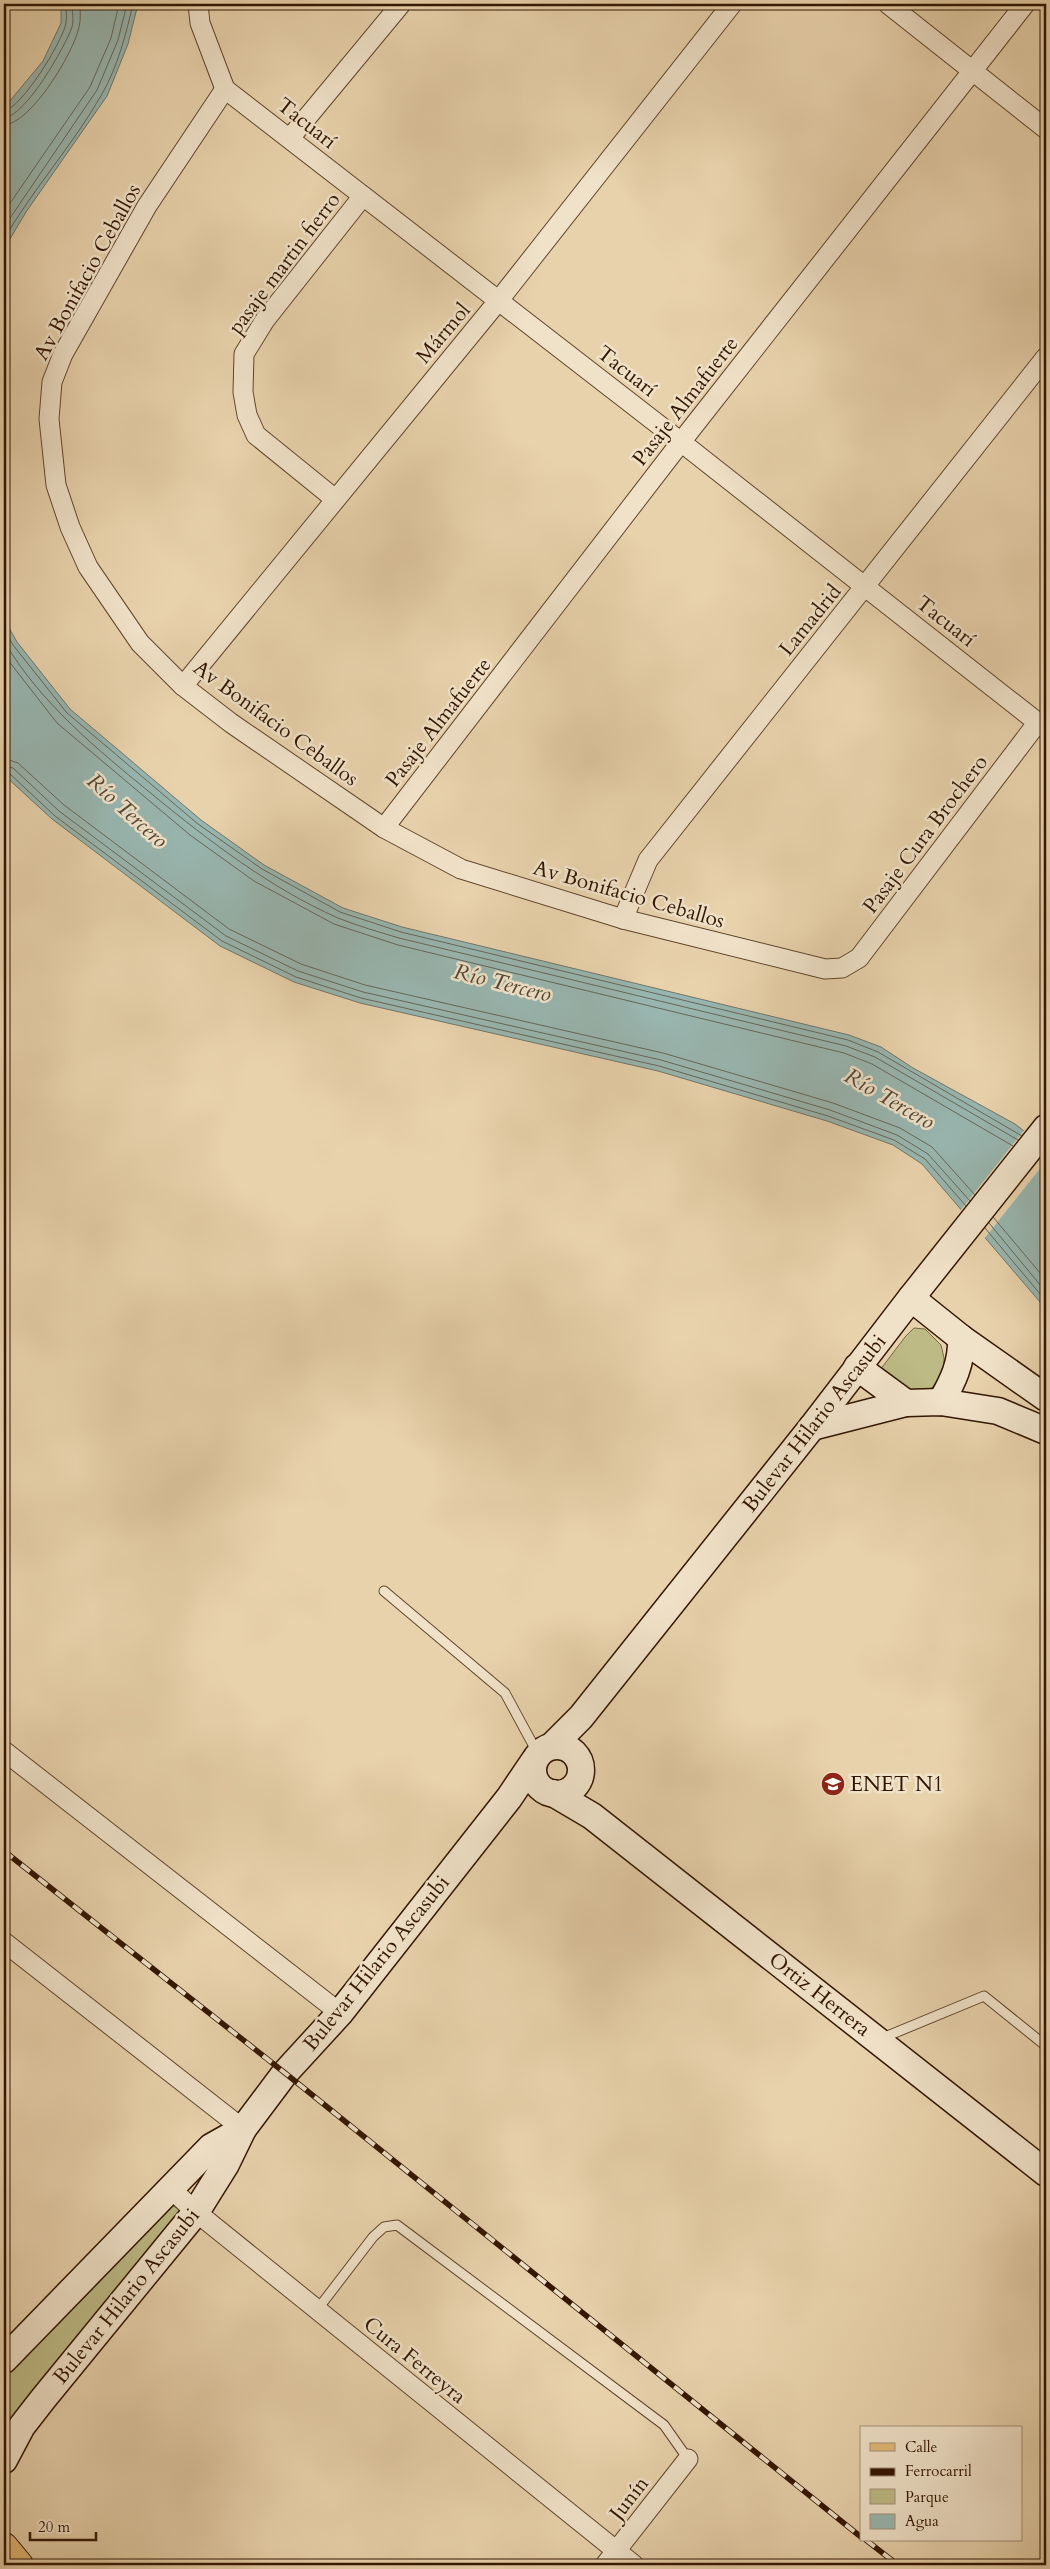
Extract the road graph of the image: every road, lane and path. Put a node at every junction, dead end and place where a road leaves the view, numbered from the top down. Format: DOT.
graph roads {
  1 [pos="198,4"];
  2 [pos="401,4"];
  3 [pos="732,4"];
  4 [pos="888,4"];
  5 [pos="1025,4"];
  6 [pos="972,71"];
  7 [pos="225,89"];
  8 [pos="1046,129"];
  9 [pos="290,138"];
  10 [pos="363,196"];
  11 [pos="499,300"];
  12 [pos="1046,357"];
  13 [pos="681,442"];
  14 [pos="335,499"];
  15 [pos="866,586"];
  16 [pos="183,686"];
  17 [pos="1042,725"];
  18 [pos="384,828"];
  19 [pos="623,919"];
  20 [pos="842,968"];
  21 [pos="1046,1128"];
  22 [pos="911,1298"];
  23 [pos="961,1338"];
  24 [pos="857,1367"];
  25 [pos="1046,1398"];
  26 [pos="941,1402"];
  27 [pos="906,1403"];
  28 [pos="812,1427"];
  29 [pos="1046,1431"];
  30 [pos="384,1591"];
  31 [pos="4,1751"];
  32 [pos="553,1767"];
  33 [pos="4,1942"];
  34 [pos="340,2014"];
  35 [pos="879,2040"];
  36 [pos="1046,2046"];
  37 [pos="243,2129"];
  38 [pos="1046,2173"];
  39 [pos="170,2188"];
  40 [pos="196,2212"];
  41 [pos="318,2310"];
  42 [pos="4,2360"];
  43 [pos="688,2459"];
  44 [pos="4,2460"];
  45 [pos="4,2547"];
  46 [pos="610,2558"];
  47 [pos="20,2565"];
  48 [pos="634,2565"];
  1 -- 7 [label="street"];
  2 -- 9 [label="street"];
  3 -- 11 [label="street, Mármol"];
  4 -- 6 [label="street"];
  5 -- 6 [label="street, Pasaje Almafuerte"];
  6 -- 8 [label="street"];
  6 -- 13 [label="street, Pasaje Almafuerte"];
  7 -- 9 [label="street, Tacuarí"];
  7 -- 16 [label="street, Av Bonifacio Ceballos"];
  9 -- 10 [label="street, Tacuarí"];
  10 -- 11 [label="street, Tacuarí"];
  10 -- 14 [label="street, pasaje martin fierro"];
  11 -- 13 [label="street, Tacuarí"];
  11 -- 14 [label="street, Mármol"];
  12 -- 15 [label="street, Lamadrid"];
  13 -- 15 [label="street, Tacuarí"];
  13 -- 18 [label="street, Pasaje Almafuerte"];
  14 -- 16 [label="street, Mármol"];
  15 -- 17 [label="street, Tacuarí"];
  15 -- 19 [label="street, Lamadrid"];
  16 -- 18 [label="street, Av Bonifacio Ceballos"];
  17 -- 20 [label="street, Pasaje Cura Brochero"];
  18 -- 19 [label="street, Av Bonifacio Ceballos"];
  19 -- 20 [label="street, Av Bonifacio Ceballos"];
  21 -- 22 [label="main road, Bulevar Hilario Ascasubi"];
  22 -- 23 [label="main road"];
  22 -- 24 [label="main road, Bulevar Hilario Ascasubi"];
  23 -- 25 [label="main road"];
  23 -- 26 [label="main road"];
  24 -- 27 [label="main road"];
  24 -- 28 [label="main road, Bulevar Hilario Ascasubi"];
  26 -- 27 [label="main road"];
  26 -- 29 [label="main road"];
  27 -- 28 [label="main road"];
  28 -- 32 [label="main road, Bulevar Hilario Ascasubi"];
  30 -- 32 [label="lane"];
  31 -- 34 [label="street"];
  32 -- 34 [label="main road, Bulevar Hilario Ascasubi"];
  32 -- 35 [label="main road, Ortiz Herrera"];
  33 -- 37 [label="street"];
  34 -- 37 [label="main road, Bulevar Hilario Ascasubi"];
  35 -- 36 [label="lane"];
  35 -- 38 [label="main road, Ortiz Herrera"];
  37 -- 39 [label="main road, Bulevar Hilario Ascasubi"];
  37 -- 40 [label="main road, Bulevar Hilario Ascasubi"];
  39 -- 40 [label="street, Cura Ferreyra"];
  39 -- 42 [label="main road, Bulevar Hilario Ascasubi"];
  40 -- 41 [label="street, Cura Ferreyra"];
  40 -- 44 [label="main road, Bulevar Hilario Ascasubi"];
  41 -- 43 [label="lane"];
  41 -- 46 [label="street, Cura Ferreyra"];
  43 -- 46 [label="street, Junín"];
  45 -- 47 [label="main road"];
  46 -- 48 [label="street, Cura Ferreyra"];
}
